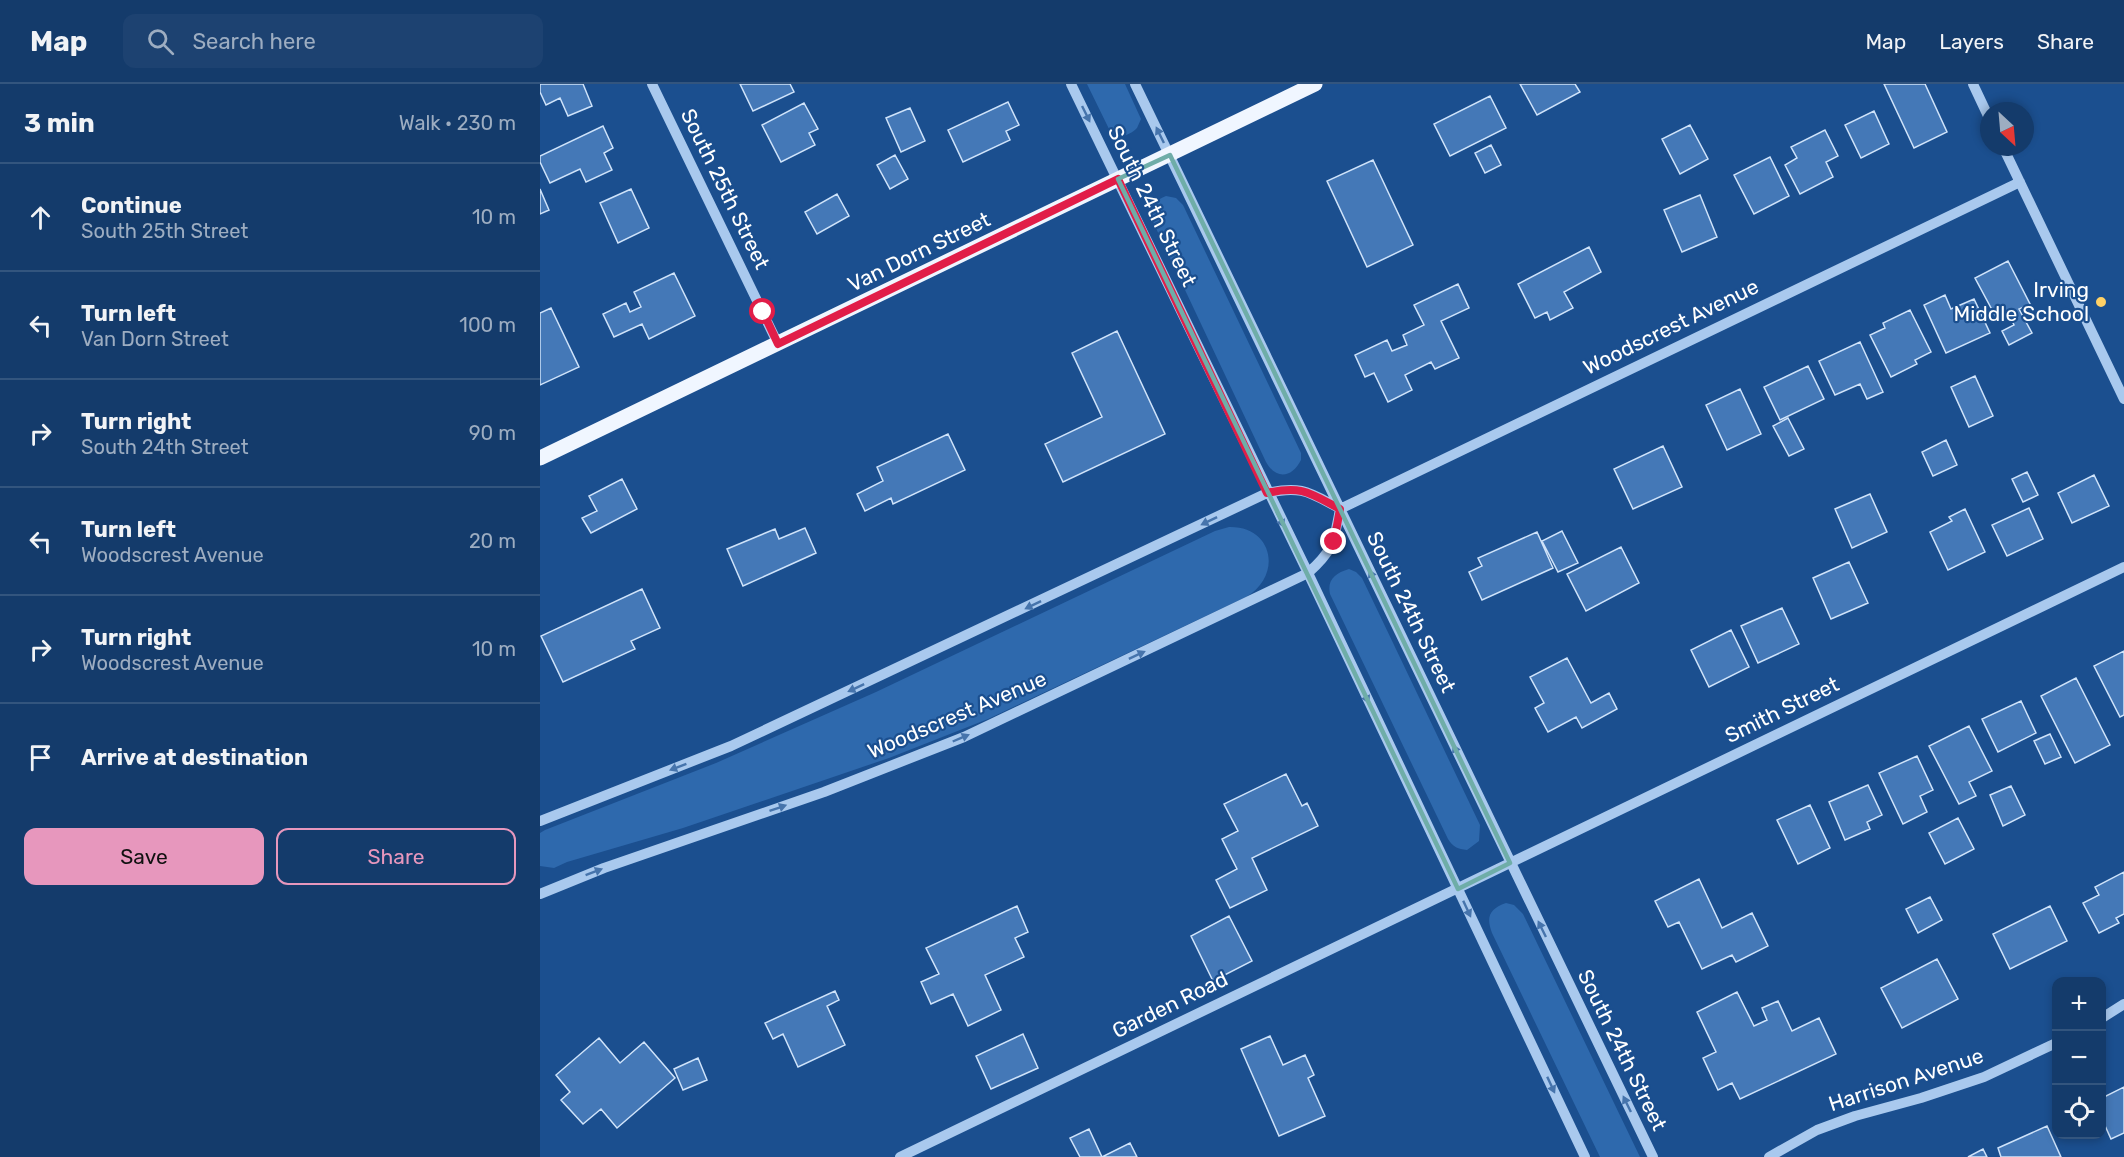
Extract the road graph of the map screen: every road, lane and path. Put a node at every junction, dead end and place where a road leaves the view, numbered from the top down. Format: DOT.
graph roads {
  1 [pos="652,84"];
  2 [pos="1071,84"];
  3 [pos="1135,84"];
  4 [pos="1315,84"];
  5 [pos="1973,84"];
  6 [pos="1981,102"];
  7 [pos="1170,154"];
  8 [pos="2007,156"];
  9 [pos="1118,179"];
  10 [pos="2020,182"];
  11 [pos="778,344"];
  12 [pos="2124,399"];
  13 [pos="540,458"];
  14 [pos="1267,493"];
  15 [pos="1340,509"];
  16 [pos="2124,567"];
  17 [pos="1308,573"];
  18 [pos="540,821"];
  19 [pos="1510,863"];
  20 [pos="1458,888"];
  21 [pos="540,894"];
  22 [pos="2124,1004"];
  23 [pos="2106,1015"];
  24 [pos="2052,1045"];
  25 [pos="900,1157"];
  26 [pos="1585,1157"];
  27 [pos="1653,1157"];
  28 [pos="1769,1157"];
  1 -- 11 [label="street, South 25th Street"];
  2 -- 9 [label="street, South 24th Street, one-way"];
  7 -- 3 [label="street, South 24th Street, one-way"];
  4 -- 7 [label="main road, Van Dorn Street"];
  5 -- 6 [label="street"];
  7 -- 9 [label="main road, Van Dorn Street"];
  7 -- 15 [label="street, South 24th Street"];
  8 -- 10 [label="street"];
  9 -- 11 [label="main road, Van Dorn Street"];
  9 -- 14 [label="street, South 24th Street"];
  10 -- 12 [label="street"];
  10 -- 15 [label="street, Woodscrest Avenue"];
  11 -- 13 [label="main road, Van Dorn Street"];
  14 -- 15 [label="street"];
  14 -- 17 [label="street, South 24th Street, one-way"];
  14 -- 18 [label="street, one-way"];
  15 -- 17 [label="street, Woodscrest Avenue"];
  19 -- 15 [label="street, South 24th Street, one-way"];
  16 -- 19 [label="street, Smith Street"];
  17 -- 20 [label="street, South 24th Street, one-way"];
  21 -- 17 [label="street, Woodscrest Avenue, one-way"];
  19 -- 20 [label="street, Smith Street"];
  27 -- 19 [label="street, South 24th Street, one-way"];
  20 -- 25 [label="street, Garden Road"];
  20 -- 26 [label="street, South 24th Street, one-way"];
  22 -- 23 [label="street"];
  24 -- 28 [label="street, Harrison Avenue"];
}
